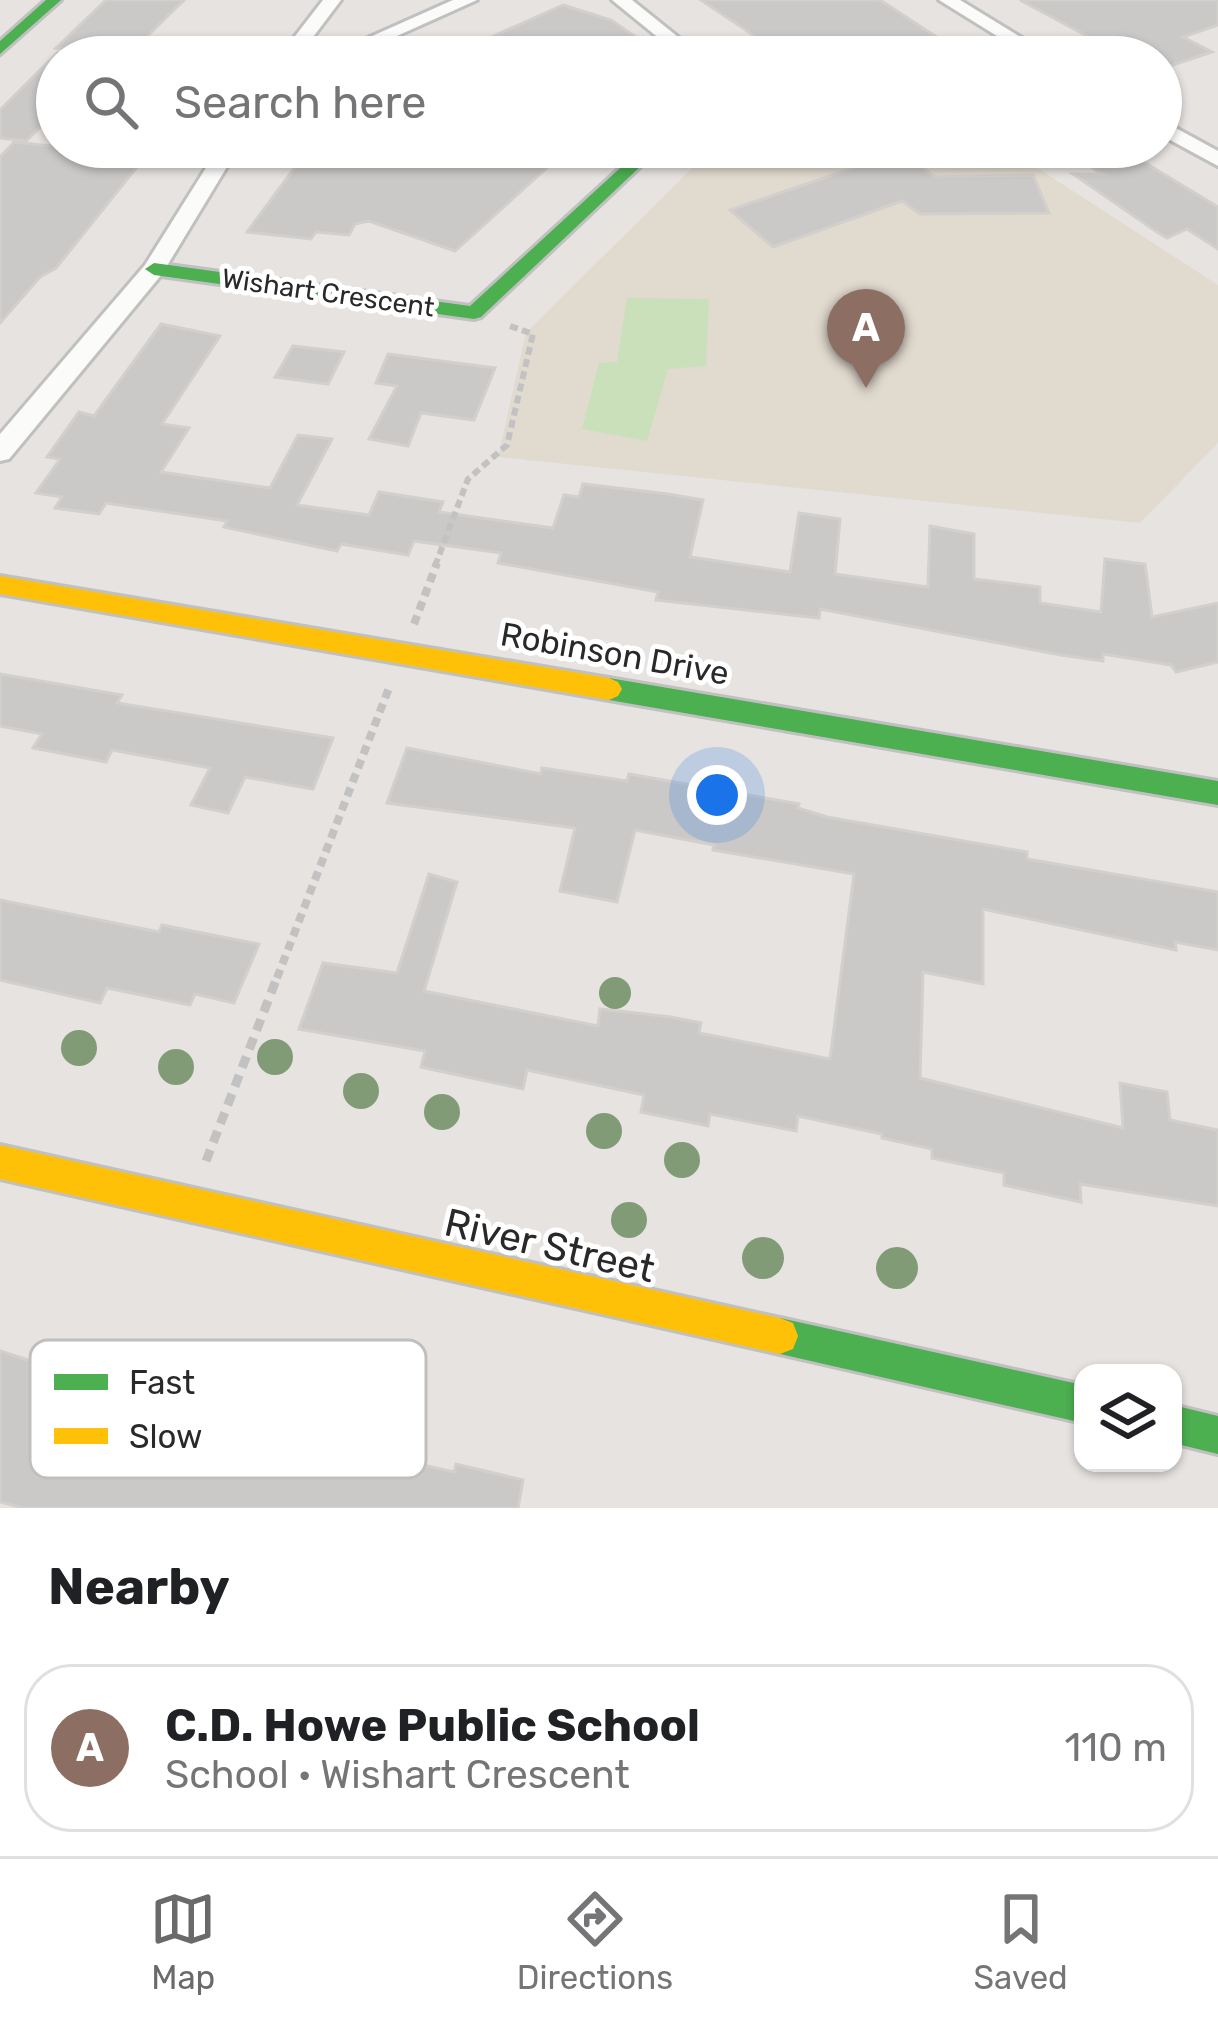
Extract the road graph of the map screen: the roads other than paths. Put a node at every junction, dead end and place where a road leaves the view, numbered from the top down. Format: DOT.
graph roads {
  1 [pos="54,0"];
  2 [pos="332,0"];
  3 [pos="468,0"];
  4 [pos="621,0"];
  5 [pos="948,0"];
  6 [pos="304,36"];
  7 [pos="383,36"];
  8 [pos="667,36"];
  9 [pos="1009,36"];
  10 [pos="0,49"];
  11 [pos="1182,139"];
  12 [pos="1218,160"];
  13 [pos="216,168"];
  14 [pos="630,168"];
  15 [pos="154,269"];
  16 [pos="0,452"];
  17 [pos="0,584"];
  18 [pos="1218,793"];
  19 [pos="0,1162"];
  20 [pos="1074,1402"];
  21 [pos="1182,1426"];
  22 [pos="1218,1435"];
  1 -- 10 [label="street"];
  2 -- 6 [label="street"];
  3 -- 7 [label="street"];
  4 -- 8 [label="street"];
  5 -- 9 [label="street"];
  11 -- 12 [label="street"];
  13 -- 15 [label="street"];
  14 -- 15 [label="street, Wishart Crescent"];
  15 -- 16 [label="street"];
  17 -- 18 [label="street, Robinson Drive"];
  19 -- 20 [label="street, River Street"];
  21 -- 22 [label="street"];
}
